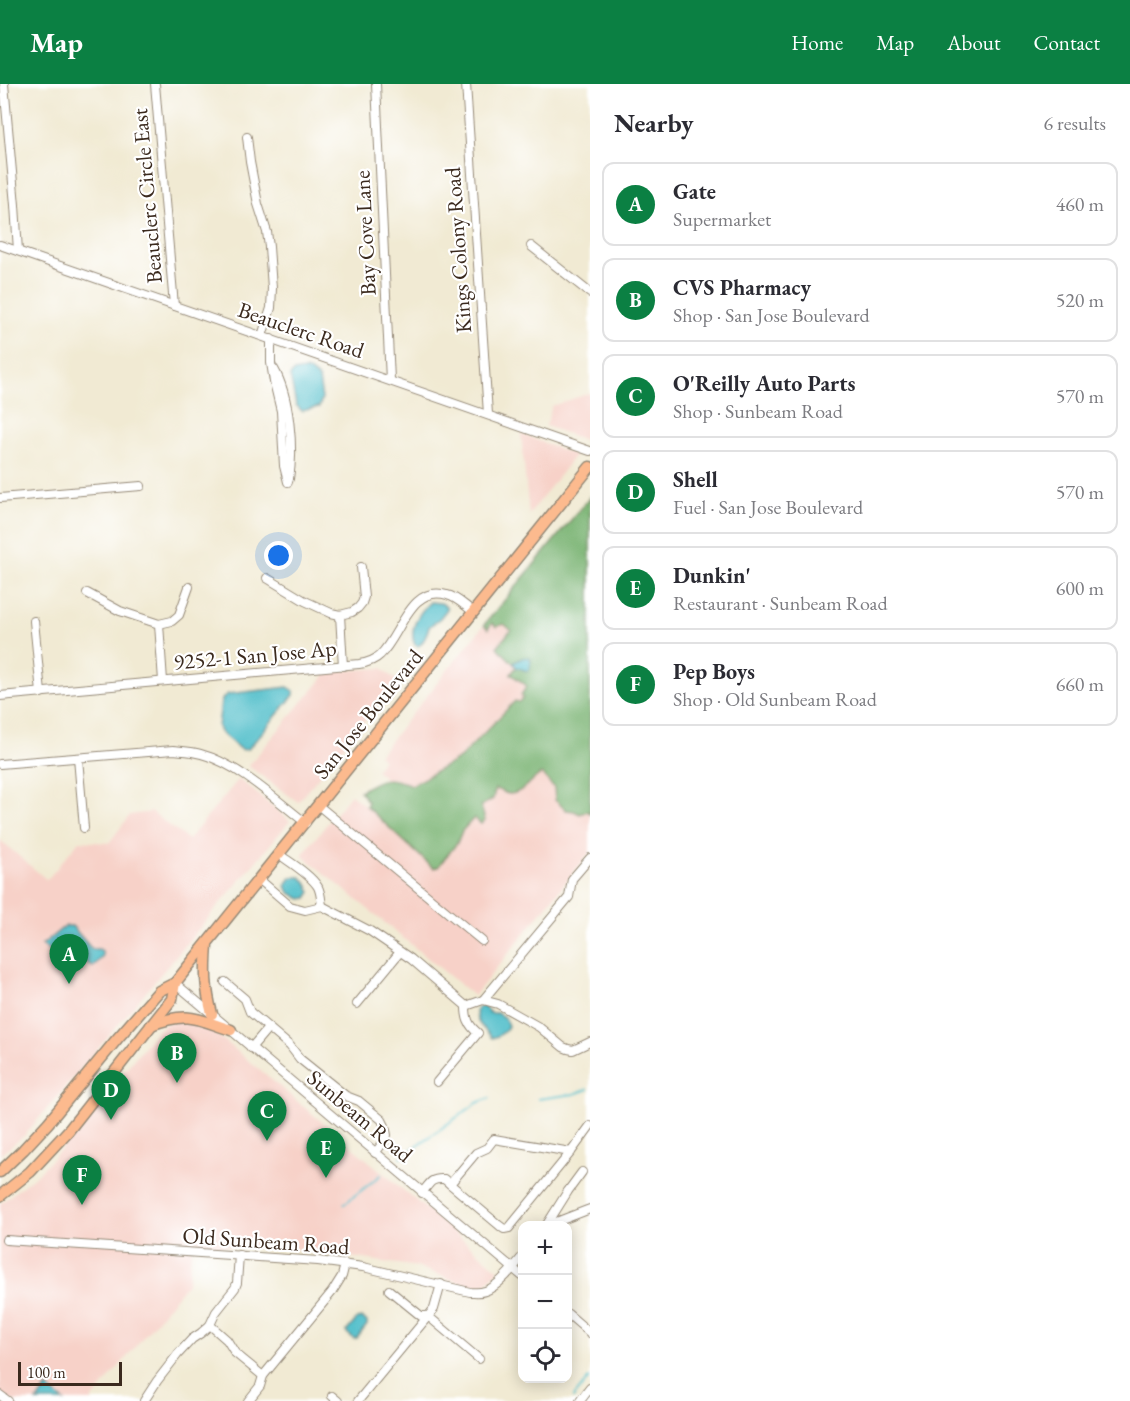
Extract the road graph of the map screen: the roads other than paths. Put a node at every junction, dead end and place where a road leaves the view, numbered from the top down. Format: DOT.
graph roads {
  1 [pos="4,84"];
  2 [pos="155,84"];
  3 [pos="376,84"];
  4 [pos="466,84"];
  5 [pos="247,138"];
  6 [pos="0,245"];
  7 [pos="531,246"];
  8 [pos="18,251"];
  9 [pos="590,293"];
  10 [pos="174,306"];
  11 [pos="266,337"];
  12 [pos="390,380"];
  13 [pos="488,414"];
  14 [pos="285,425"];
  15 [pos="590,450"];
  16 [pos="590,467"];
  17 [pos="141,486"];
  18 [pos="0,498"];
  19 [pos="361,567"];
  20 [pos="267,578"];
  21 [pos="189,586"];
  22 [pos="87,593"];
  23 [pos="474,612"];
  24 [pos="340,615"];
  25 [pos="34,621"];
  26 [pos="159,624"];
  27 [pos="343,666"];
  28 [pos="163,681"];
  29 [pos="41,693"];
  30 [pos="0,696"];
  31 [pos="78,758"];
  32 [pos="0,764"];
  33 [pos="319,806"];
  34 [pos="306,823"];
  35 [pos="84,828"];
  36 [pos="280,855"];
  37 [pos="590,858"];
  38 [pos="260,880"];
  39 [pos="322,906"];
  40 [pos="482,941"];
  41 [pos="207,945"];
  42 [pos="400,952"];
  43 [pos="225,982"];
  44 [pos="175,983"];
  45 [pos="483,1000"];
  46 [pos="357,1004"];
  47 [pos="466,1006"];
  48 [pos="212,1014"];
  49 [pos="151,1025"];
  50 [pos="268,1028"];
  51 [pos="231,1030"];
  52 [pos="590,1042"];
  53 [pos="251,1048"];
  54 [pos="437,1082"];
  55 [pos="590,1126"];
  56 [pos="571,1152"];
  57 [pos="375,1154"];
  58 [pos="0,1172"];
  59 [pos="582,1172"];
  60 [pos="450,1184"];
  61 [pos="422,1193"];
  62 [pos="0,1196"];
  63 [pos="590,1209"];
  64 [pos="549,1221"];
  65 [pos="559,1221"];
  66 [pos="6,1240"];
  67 [pos="239,1255"];
  68 [pos="518,1262"];
  69 [pos="345,1264"];
  70 [pos="513,1268"];
  71 [pos="521,1275"];
  72 [pos="441,1284"];
  73 [pos="389,1290"];
  74 [pos="428,1316"];
  75 [pos="572,1318"];
  76 [pos="210,1325"];
  77 [pos="590,1333"];
  78 [pos="479,1359"];
  79 [pos="263,1376"];
  80 [pos="590,1388"];
  81 [pos="0,1395"];
  82 [pos="8,1401"];
  83 [pos="144,1401"];
  84 [pos="248,1401"];
  85 [pos="358,1401"];
  86 [pos="580,1401"];
  1 -- 8 [label="street"];
  2 -- 10 [label="street, Beauclerc Circle East"];
  3 -- 12 [label="street, Bay Cove Lane"];
  4 -- 13 [label="street, Kings Colony Road"];
  5 -- 11 [label="street"];
  6 -- 8 [label="street, Beauclerc Road"];
  7 -- 9 [label="street"];
  8 -- 10 [label="street, Beauclerc Road"];
  10 -- 11 [label="street, Beauclerc Road"];
  11 -- 12 [label="street, Beauclerc Road"];
  11 -- 14 [label="street"];
  12 -- 13 [label="street, Beauclerc Road"];
  13 -- 15 [label="street, Beauclerc Road"];
  14 -- 14 [label="street"];
  16 -- 23 [label="main road, San Jose Boulevard"];
  17 -- 18 [label="street"];
  19 -- 24 [label="street"];
  20 -- 24 [label="street"];
  21 -- 26 [label="street"];
  22 -- 26 [label="street"];
  23 -- 27 [label="street, 9252-1 San Jose Ap"];
  23 -- 33 [label="main road, San Jose Boulevard"];
  24 -- 27 [label="street"];
  25 -- 29 [label="street"];
  26 -- 28 [label="street"];
  27 -- 28 [label="street, 9252-1 San Jose Ap"];
  28 -- 29 [label="street, 9252-1 San Jose Ap"];
  29 -- 30 [label="street, 9252-1 San Jose Ap"];
  31 -- 32 [label="street"];
  31 -- 34 [label="street"];
  31 -- 35 [label="street"];
  33 -- 34 [label="main road, San Jose Boulevard"];
  33 -- 40 [label="street"];
  34 -- 36 [label="main road, San Jose Boulevard"];
  36 -- 38 [label="main road, San Jose Boulevard"];
  36 -- 39 [label="street"];
  37 -- 45 [label="street"];
  38 -- 39 [label="street"];
  38 -- 41 [label="main road, San Jose Boulevard"];
  39 -- 42 [label="street"];
  41 -- 44 [label="main road, San Jose Boulevard"];
  41 -- 48 [label="main road"];
  42 -- 46 [label="street"];
  42 -- 47 [label="street"];
  43 -- 50 [label="street"];
  44 -- 48 [label="street, Sunbeam Road"];
  44 -- 49 [label="main road, San Jose Boulevard"];
  44 -- 58 [label="main road, San Jose Boulevard"];
  45 -- 47 [label="street"];
  45 -- 52 [label="street"];
  47 -- 54 [label="street"];
  48 -- 51 [label="street, Sunbeam Road"];
  49 -- 51 [label="main road"];
  49 -- 62 [label="main road, San Jose Boulevard"];
  50 -- 53 [label="street"];
  50 -- 57 [label="street"];
  51 -- 53 [label="street, Sunbeam Road"];
  53 -- 57 [label="street, Sunbeam Road"];
  55 -- 56 [label="street"];
  56 -- 60 [label="street"];
  56 -- 60 [label="street"];
  57 -- 61 [label="street, Sunbeam Road"];
  59 -- 64 [label="street"];
  60 -- 61 [label="street"];
  61 -- 70 [label="street, Sunbeam Road"];
  63 -- 65 [label="street"];
  66 -- 67 [label="street, Old Sunbeam Road"];
  67 -- 69 [label="street, Old Sunbeam Road"];
  67 -- 76 [label="street"];
  68 -- 70 [label="street, Old Sunbeam Road"];
  69 -- 72 [label="street, Old Sunbeam Road"];
  69 -- 79 [label="street"];
  70 -- 71 [label="street, Sunbeam Road"];
  70 -- 72 [label="street, Old Sunbeam Road"];
  72 -- 74 [label="street"];
  73 -- 74 [label="street"];
  74 -- 78 [label="street"];
  74 -- 85 [label="street"];
  75 -- 77 [label="street"];
  76 -- 79 [label="street"];
  76 -- 83 [label="street"];
  79 -- 84 [label="street"];
  80 -- 86 [label="street"];
  81 -- 82 [label="street"];
}
